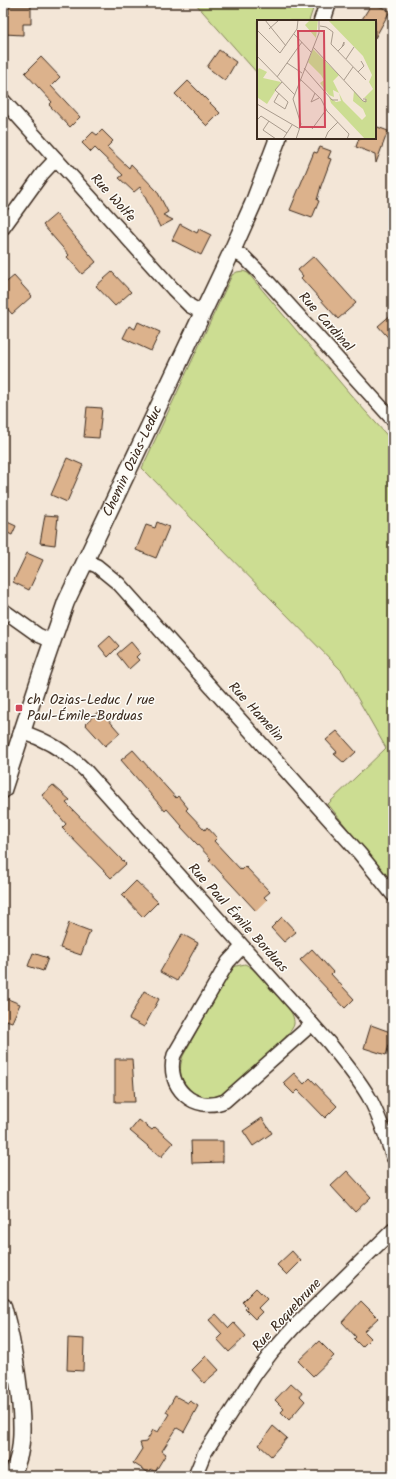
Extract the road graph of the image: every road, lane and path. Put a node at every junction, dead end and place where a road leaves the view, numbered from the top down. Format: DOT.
graph roads {
  1 [pos="328,3"];
  2 [pos="322,20"];
  3 [pos="3,100"];
  4 [pos="278,139"];
  5 [pos="56,159"];
  6 [pos="3,228"];
  7 [pos="232,251"];
  8 [pos="203,313"];
  9 [pos="393,420"];
  10 [pos="85,560"];
  11 [pos="3,610"];
  12 [pos="52,641"];
  13 [pos="22,732"];
  14 [pos="3,790"];
  15 [pos="393,895"];
  16 [pos="242,947"];
  17 [pos="312,1024"];
  18 [pos="393,1157"];
  19 [pos="393,1230"];
  20 [pos="3,1306"];
  21 [pos="12,1476"];
  22 [pos="195,1476"];
  1 -- 2 [label="street"];
  3 -- 5 [label="street, Rue Wolfe"];
  4 -- 7 [label="street, Chemin Ozias-Leduc"];
  5 -- 6 [label="street"];
  5 -- 8 [label="street, Rue Wolfe"];
  7 -- 8 [label="street, Chemin Ozias-Leduc"];
  7 -- 9 [label="street, Rue Cardinal"];
  8 -- 10 [label="street, Chemin Ozias-Leduc"];
  10 -- 12 [label="street, Chemin Ozias-Leduc"];
  10 -- 15 [label="street, Rue Hamelin"];
  11 -- 12 [label="street"];
  12 -- 13 [label="street, Chemin Ozias-Leduc"];
  13 -- 14 [label="street, Chemin Ozias-Leduc"];
  13 -- 16 [label="street, Rue Paul Émile Borduas"];
  16 -- 17 [label="street, Rue Paul Émile Borduas"];
  16 -- 17 [label="street"];
  17 -- 18 [label="street, Rue Paul Émile Borduas"];
  19 -- 22 [label="street, Rue Roquebrune"];
  20 -- 21 [label="street"];
}
